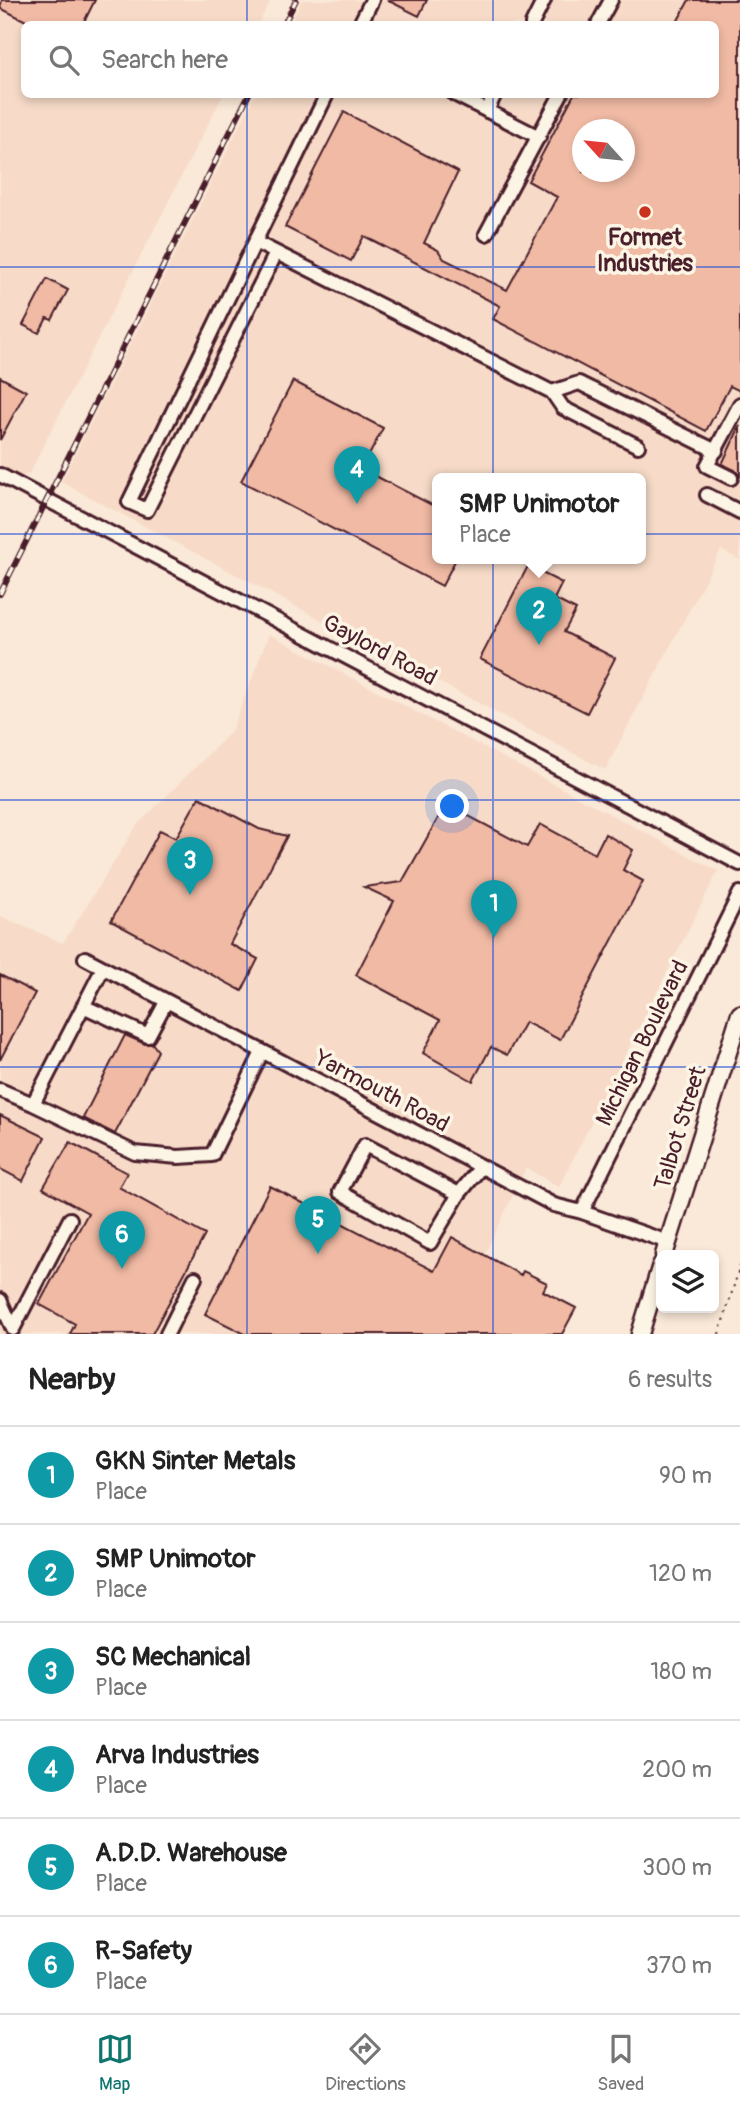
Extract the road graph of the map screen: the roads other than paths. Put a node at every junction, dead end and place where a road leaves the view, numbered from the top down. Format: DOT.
graph roads {
  1 [pos="372,0"];
  2 [pos="544,0"];
  3 [pos="611,0"];
  4 [pos="362,21"];
  5 [pos="534,21"];
  6 [pos="600,21"];
  7 [pos="325,98"];
  8 [pos="462,98"];
  9 [pos="493,98"];
  10 [pos="559,98"];
  11 [pos="487,111"];
  12 [pos="538,136"];
  13 [pos="486,234"];
  14 [pos="255,242"];
  15 [pos="276,253"];
  16 [pos="552,392"];
  17 [pos="740,404"];
  18 [pos="638,446"];
  19 [pos="716,451"];
  20 [pos="0,475"];
  21 [pos="731,478"];
  22 [pos="707,495"];
  23 [pos="740,512"];
  24 [pos="740,864"];
  25 [pos="740,893"];
  26 [pos="85,958"];
  27 [pos="103,968"];
  28 [pos="166,1002"];
  29 [pos="83,1006"];
  30 [pos="740,1014"];
  31 [pos="262,1052"];
  32 [pos="0,1090"];
  33 [pos="33,1104"];
  34 [pos="481,1167"];
  35 [pos="459,1194"];
  36 [pos="582,1212"];
  37 [pos="70,1219"];
  38 [pos="666,1249"];
  39 [pos="195,1278"];
  40 [pos="656,1281"];
  41 [pos="0,1300"];
  42 [pos="11,1331"];
  43 [pos="167,1334"];
  44 [pos="640,1334"];
  1 -- 4 [label="street"];
  2 -- 5 [label="street"];
  3 -- 6 [label="street"];
  7 -- 14 [label="street"];
  8 -- 11 [label="street"];
  9 -- 11 [label="street"];
  10 -- 12 [label="street"];
  11 -- 12 [label="street"];
  12 -- 13 [label="street"];
  14 -- 15 [label="street"];
  14 -- 15 [label="street"];
  15 -- 16 [label="street"];
  16 -- 18 [label="street"];
  16 -- 19 [label="street"];
  17 -- 19 [label="street"];
  19 -- 21 [label="street"];
  20 -- 24 [label="street, Gaylord Road"];
  22 -- 23 [label="street"];
  25 -- 36 [label="street, Michigan Boulevard"];
  26 -- 27 [label="street, Yarmouth Road"];
  27 -- 28 [label="street, Yarmouth Road"];
  27 -- 29 [label="street"];
  28 -- 29 [label="street"];
  28 -- 31 [label="street, Yarmouth Road"];
  29 -- 33 [label="street"];
  30 -- 38 [label="main road, Talbot Street"];
  31 -- 33 [label="street"];
  31 -- 34 [label="street, Yarmouth Road"];
  32 -- 33 [label="street"];
  34 -- 35 [label="street"];
  34 -- 36 [label="street, Yarmouth Road"];
  35 -- 35 [label="street"];
  36 -- 38 [label="street, Yarmouth Road"];
  37 -- 42 [label="street"];
  39 -- 43 [label="street"];
  40 -- 44 [label="main road"];
  41 -- 42 [label="street"];
}
